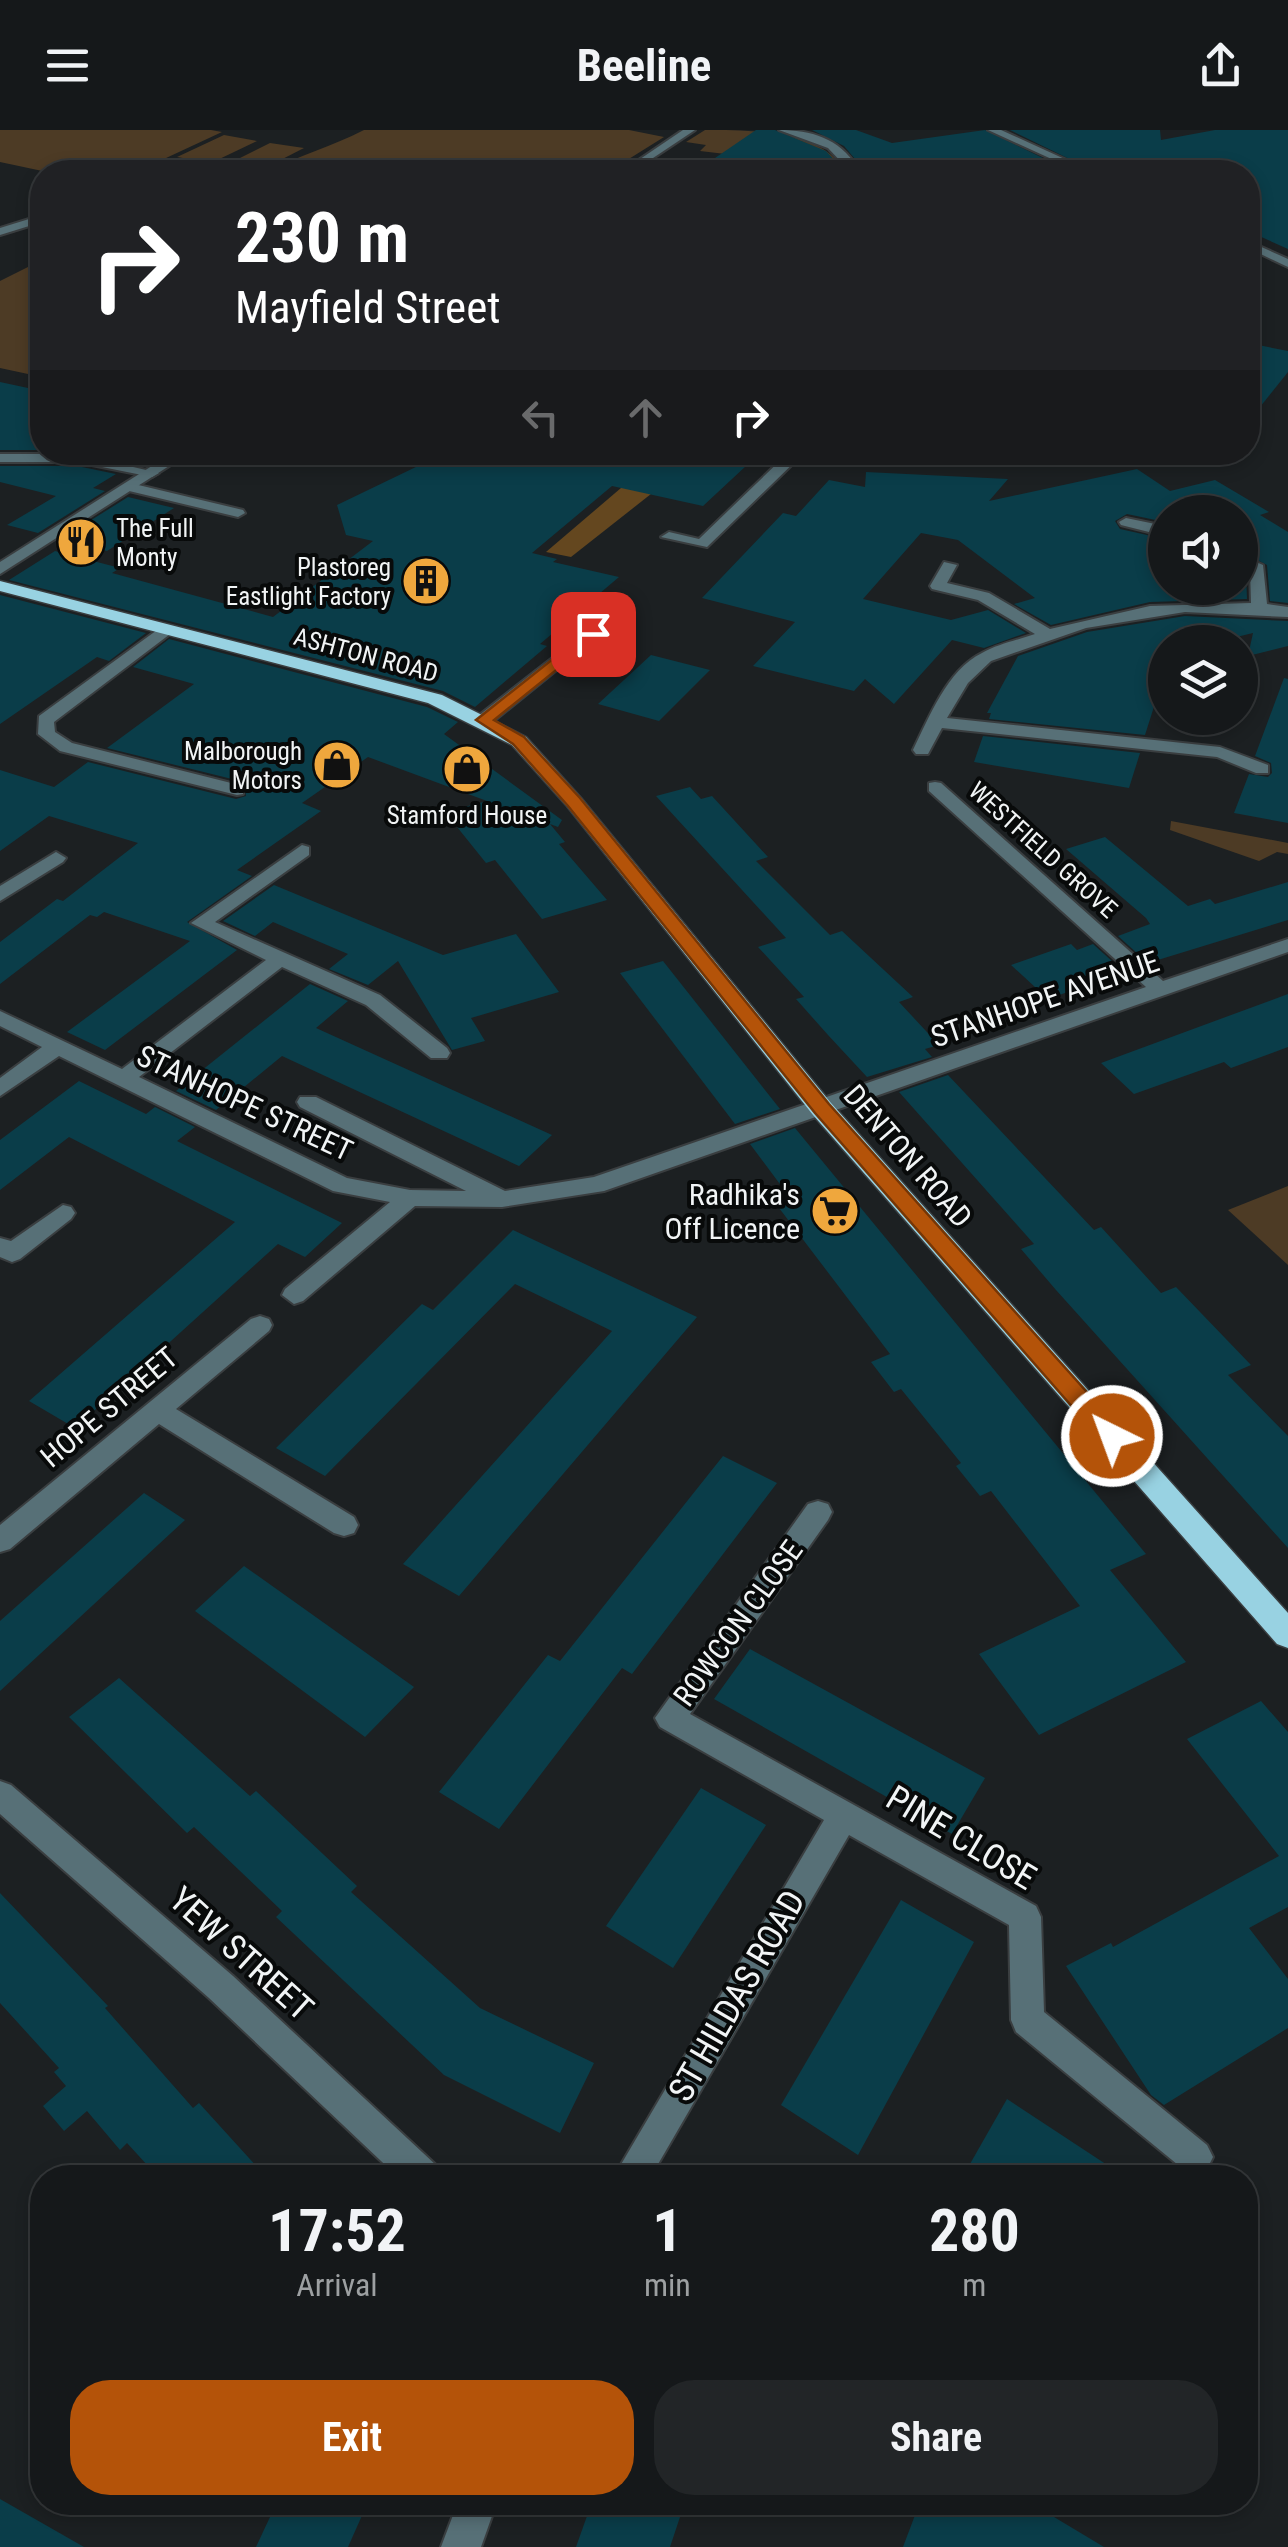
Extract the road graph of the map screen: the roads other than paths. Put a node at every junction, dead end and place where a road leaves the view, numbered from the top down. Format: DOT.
graph roads {
  1 [pos="662,130"];
  2 [pos="784,130"];
  3 [pos="993,130"];
  4 [pos="688,132"];
  5 [pos="645,160"];
  6 [pos="848,160"];
  7 [pos="1061,160"];
  8 [pos="30,222"];
  9 [pos="0,232"];
  10 [pos="1260,251"];
  11 [pos="1288,263"];
  12 [pos="0,458"];
  13 [pos="30,460"];
  14 [pos="113,465"];
  15 [pos="164,465"];
  16 [pos="784,465"];
  17 [pos="152,473"];
  18 [pos="130,487"];
  19 [pos="238,513"];
  20 [pos="1126,522"];
  21 [pos="1148,528"];
  22 [pos="669,537"];
  23 [pos="948,564"];
  24 [pos="0,569"];
  25 [pos="0,586"];
  26 [pos="1258,607"];
  27 [pos="1288,612"];
  28 [pos="170,628"];
  29 [pos="593,634"];
  30 [pos="1046,634"];
  31 [pos="484,720"];
  32 [pos="936,722"];
  33 [pos="922,750"];
  34 [pos="1262,768"];
  35 [pos="936,787"];
  36 [pos="237,790"];
  37 [pos="302,851"];
  38 [pos="56,858"];
  39 [pos="0,895"];
  40 [pos="1288,945"];
  41 [pos="281,958"];
  42 [pos="1161,990"];
  43 [pos="0,1018"];
  44 [pos="58,1046"];
  45 [pos="439,1053"];
  46 [pos="123,1079"];
  47 [pos="0,1089"];
  48 [pos="308,1102"];
  49 [pos="822,1109"];
  50 [pos="410,1198"];
  51 [pos="502,1199"];
  52 [pos="62,1214"];
  53 [pos="0,1246"];
  54 [pos="294,1295"];
  55 [pos="260,1325"];
  56 [pos="155,1409"];
  57 [pos="818,1512"];
  58 [pos="344,1525"];
  59 [pos="0,1540"];
  60 [pos="1288,1634"];
  61 [pos="0,1795"];
  62 [pos="844,1816"];
  63 [pos="1195,2158"];
  64 [pos="411,2165"];
  65 [pos="638,2165"];
  66 [pos="473,2515"];
  67 [pos="460,2547"];
  1 -- 4 [label="street"];
  2 -- 6 [label="street"];
  3 -- 7 [label="street"];
  4 -- 5 [label="street"];
  8 -- 9 [label="street"];
  10 -- 11 [label="street"];
  12 -- 13 [label="street"];
  14 -- 17 [label="street"];
  15 -- 17 [label="street"];
  16 -- 22 [label="street"];
  17 -- 18 [label="street"];
  18 -- 19 [label="street"];
  18 -- 24 [label="street"];
  20 -- 21 [label="street"];
  23 -- 30 [label="street"];
  25 -- 28 [label="highway, ASHTON ROAD"];
  26 -- 27 [label="street"];
  26 -- 30 [label="street"];
  28 -- 31 [label="highway, ASHTON ROAD"];
  28 -- 36 [label="street"];
  29 -- 31 [label="street"];
  30 -- 32 [label="street"];
  31 -- 49 [label="highway, DENTON ROAD"];
  32 -- 33 [label="street"];
  32 -- 34 [label="street"];
  35 -- 42 [label="street, WESTFIELD GROVE"];
  37 -- 41 [label="street"];
  38 -- 39 [label="street"];
  40 -- 42 [label="street, STANHOPE AVENUE"];
  41 -- 45 [label="street"];
  41 -- 46 [label="street"];
  42 -- 49 [label="street, STANHOPE AVENUE"];
  43 -- 44 [label="street, STANHOPE STREET"];
  44 -- 46 [label="street, STANHOPE STREET"];
  44 -- 47 [label="street"];
  46 -- 50 [label="street, STANHOPE STREET"];
  48 -- 51 [label="street"];
  49 -- 51 [label="street, STANHOPE STREET"];
  49 -- 60 [label="highway, DENTON ROAD"];
  50 -- 51 [label="street, STANHOPE STREET"];
  50 -- 54 [label="street"];
  52 -- 53 [label="street"];
  55 -- 56 [label="street, HOPE STREET"];
  56 -- 58 [label="street"];
  56 -- 59 [label="street, HOPE STREET"];
  57 -- 62 [label="street, ROWCON CLOSE"];
  61 -- 64 [label="street, YEW STREET"];
  62 -- 63 [label="street, PINE CLOSE"];
  62 -- 65 [label="street, ST HILDAS ROAD"];
  66 -- 67 [label="street"];
}
